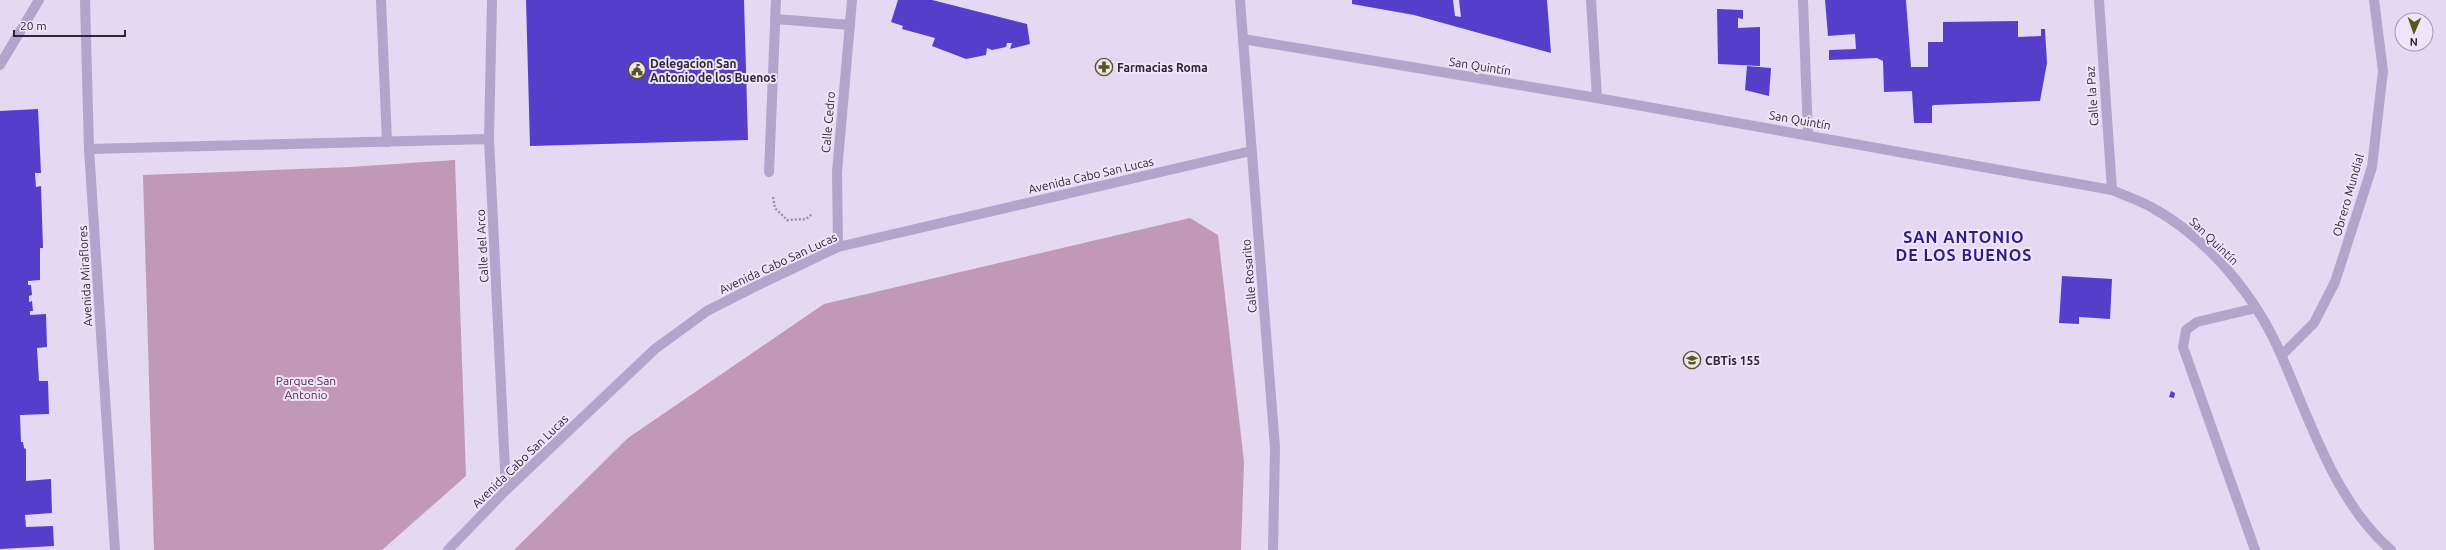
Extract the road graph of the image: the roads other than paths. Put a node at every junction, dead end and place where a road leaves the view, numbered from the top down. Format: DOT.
graph roads {
  1 [pos="39,0"];
  2 [pos="85,0"];
  3 [pos="381,0"];
  4 [pos="492,0"];
  5 [pos="776,0"];
  6 [pos="852,0"];
  7 [pos="1240,0"];
  8 [pos="1591,0"];
  9 [pos="1803,0"];
  10 [pos="2099,0"];
  11 [pos="2374,0"];
  12 [pos="776,19"];
  13 [pos="850,26"];
  14 [pos="1243,39"];
  15 [pos="0,65"];
  16 [pos="1598,98"];
  17 [pos="1808,135"];
  18 [pos="489,139"];
  19 [pos="387,142"];
  20 [pos="89,149"];
  21 [pos="1251,151"];
  22 [pos="769,172"];
  23 [pos="2112,190"];
  24 [pos="838,247"];
  25 [pos="2256,308"];
  26 [pos="2282,355"];
  27 [pos="506,490"];
  28 [pos="115,550"];
  29 [pos="448,550"];
  30 [pos="1273,550"];
  31 [pos="2255,550"];
  32 [pos="2391,550"];
  1 -- 15 [label="street"];
  2 -- 20 [label="street, Avenida Miraflores"];
  3 -- 19 [label="street"];
  4 -- 18 [label="street, Calle del Arco"];
  5 -- 12 [label="street"];
  6 -- 13 [label="street, Calle Cedro"];
  7 -- 14 [label="street, Calle Rosarito"];
  8 -- 16 [label="street"];
  9 -- 17 [label="street"];
  10 -- 23 [label="street, Calle la Paz"];
  11 -- 26 [label="street, Obrero Mundial"];
  12 -- 13 [label="street"];
  12 -- 22 [label="street"];
  13 -- 24 [label="street, Calle Cedro"];
  14 -- 16 [label="street, San Quintín"];
  14 -- 21 [label="street, Calle Rosarito"];
  16 -- 17 [label="street, San Quintín"];
  17 -- 23 [label="street, San Quintín"];
  18 -- 19 [label="street"];
  18 -- 27 [label="street, Calle del Arco"];
  19 -- 20 [label="street"];
  20 -- 28 [label="street, Avenida Miraflores"];
  21 -- 24 [label="street, Avenida Cabo San Lucas"];
  21 -- 30 [label="street, Calle Rosarito"];
  23 -- 25 [label="street, San Quintín"];
  24 -- 27 [label="street, Avenida Cabo San Lucas"];
  25 -- 26 [label="street, San Quintín"];
  25 -- 31 [label="street"];
  26 -- 32 [label="street, San Quintín"];
  27 -- 29 [label="street, Avenida Cabo San Lucas"];
}
